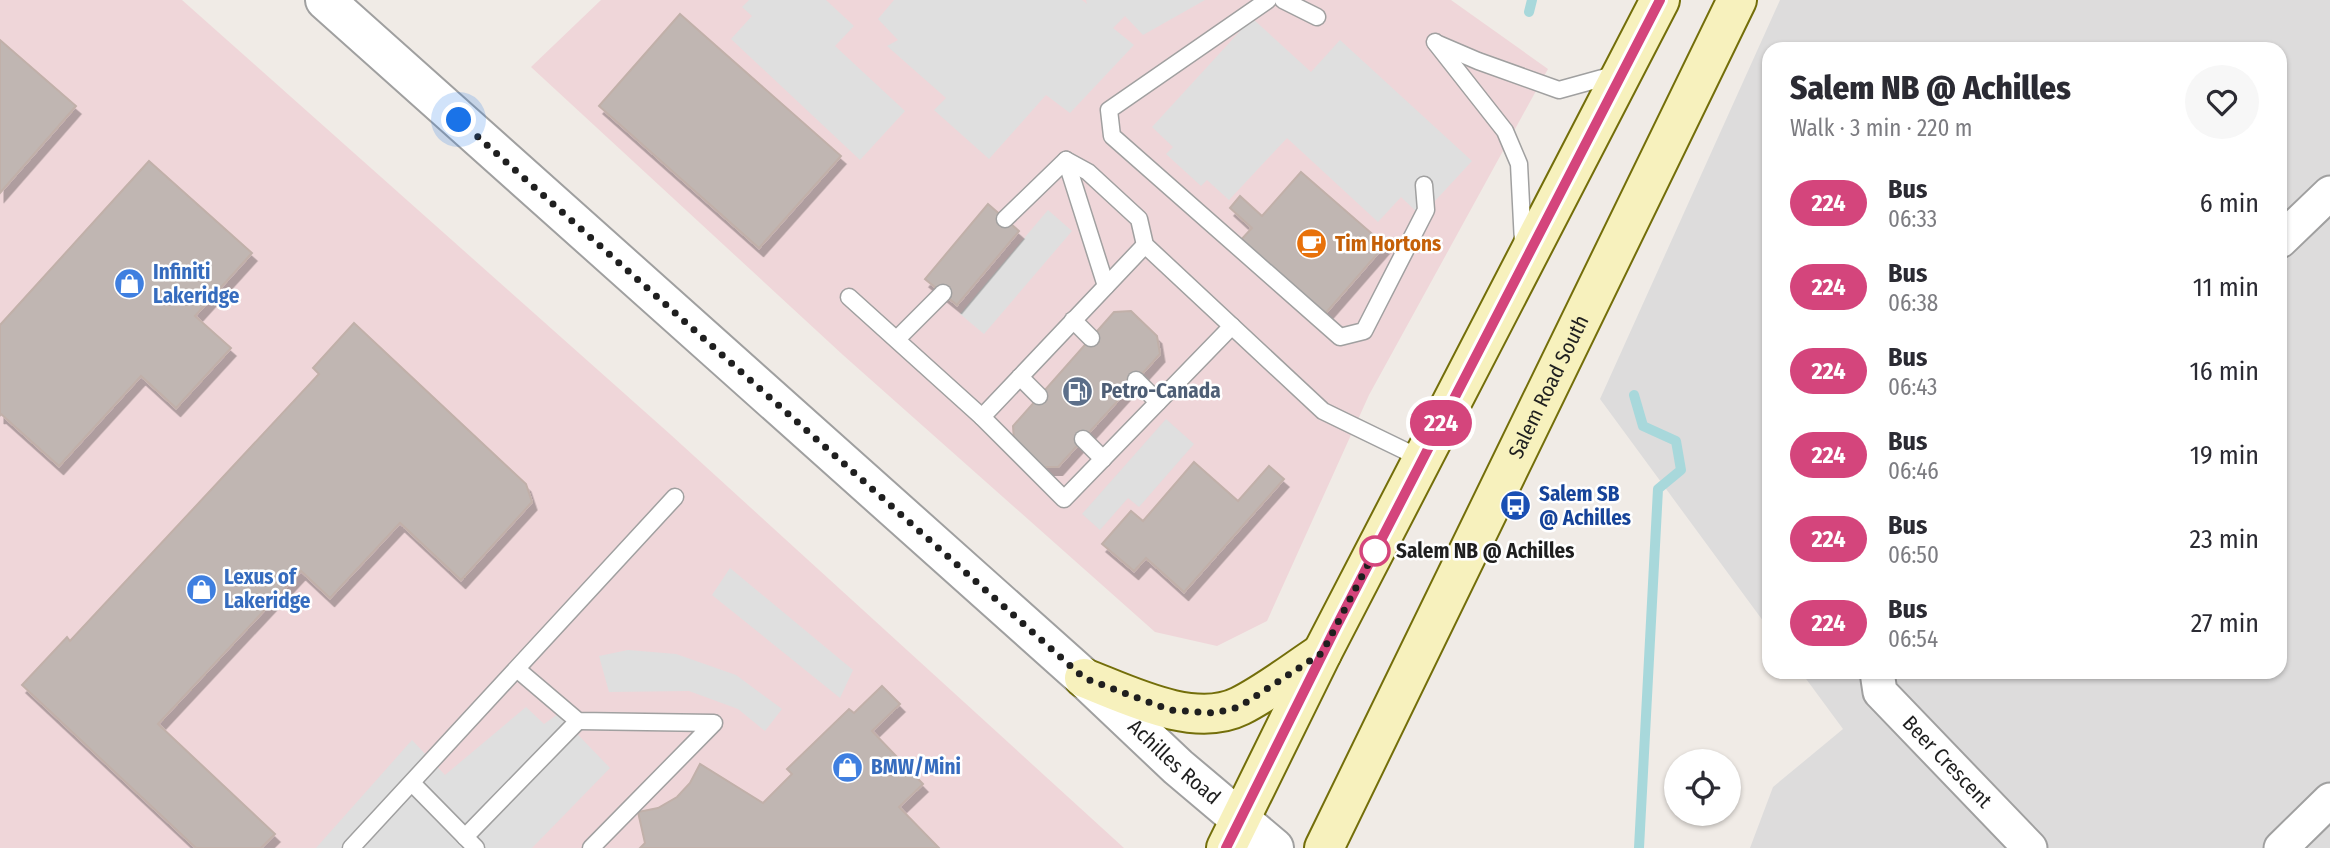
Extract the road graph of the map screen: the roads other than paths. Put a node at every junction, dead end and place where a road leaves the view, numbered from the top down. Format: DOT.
graph roads {
  1 [pos="325,0"];
  2 [pos="1268,0"];
  3 [pos="1283,0"];
  4 [pos="1660,0"];
  5 [pos="1737,0"];
  6 [pos="1317,17"];
  7 [pos="1622,72"];
  8 [pos="1066,159"];
  9 [pos="1424,186"];
  10 [pos="2330,193"];
  11 [pos="1005,219"];
  12 [pos="2287,234"];
  13 [pos="1145,245"];
  14 [pos="1524,262"];
  15 [pos="1106,286"];
  16 [pos="943,293"];
  17 [pos="849,298"];
  18 [pos="1073,320"];
  19 [pos="1231,326"];
  20 [pos="1091,338"];
  21 [pos="897,339"];
  22 [pos="1020,377"];
  23 [pos="1136,380"];
  24 [pos="1040,396"];
  25 [pos="1158,402"];
  26 [pos="982,417"];
  27 [pos="1083,439"];
  28 [pos="1103,459"];
  29 [pos="1422,459"];
  30 [pos="675,497"];
  31 [pos="1322,653"];
  32 [pos="518,670"];
  33 [pos="1084,678"];
  34 [pos="1878,679"];
  35 [pos="578,721"];
  36 [pos="412,783"];
  37 [pos="2330,800"];
  38 [pos="1233,834"];
  39 [pos="471,843"];
  40 [pos="351,848"];
  41 [pos="591,848"];
  42 [pos="1274,848"];
  43 [pos="1324,848"];
  44 [pos="2029,848"];
  45 [pos="2281,848"];
  1 -- 33 [label="street, Achilles Road"];
  2 -- 9 [label="lane"];
  3 -- 6 [label="lane"];
  4 -- 7 [label="main road"];
  5 -- 43 [label="main road, Salem Road South"];
  7 -- 14 [label="main road"];
  7 -- 14 [label="lane"];
  8 -- 11 [label="lane"];
  8 -- 13 [label="lane"];
  8 -- 15 [label="lane"];
  10 -- 12 [label="street"];
  13 -- 15 [label="lane"];
  13 -- 19 [label="lane"];
  14 -- 29 [label="main road"];
  15 -- 18 [label="lane"];
  16 -- 21 [label="lane"];
  17 -- 21 [label="lane"];
  18 -- 20 [label="lane"];
  18 -- 22 [label="lane"];
  19 -- 25 [label="lane"];
  19 -- 29 [label="lane"];
  21 -- 26 [label="lane"];
  22 -- 24 [label="lane"];
  22 -- 26 [label="lane"];
  23 -- 25 [label="lane"];
  25 -- 28 [label="lane"];
  26 -- 28 [label="lane"];
  27 -- 28 [label="lane"];
  29 -- 31 [label="main road"];
  30 -- 32 [label="lane"];
  31 -- 33 [label="main road"];
  31 -- 38 [label="main road"];
  32 -- 35 [label="lane"];
  32 -- 36 [label="lane"];
  33 -- 38 [label="street, Achilles Road"];
  34 -- 44 [label="street, Beer Crescent"];
  35 -- 39 [label="lane"];
  35 -- 41 [label="lane"];
  36 -- 39 [label="lane"];
  36 -- 40 [label="lane"];
  37 -- 45 [label="street"];
  38 -- 42 [label="street, Achilles Road"];
}
